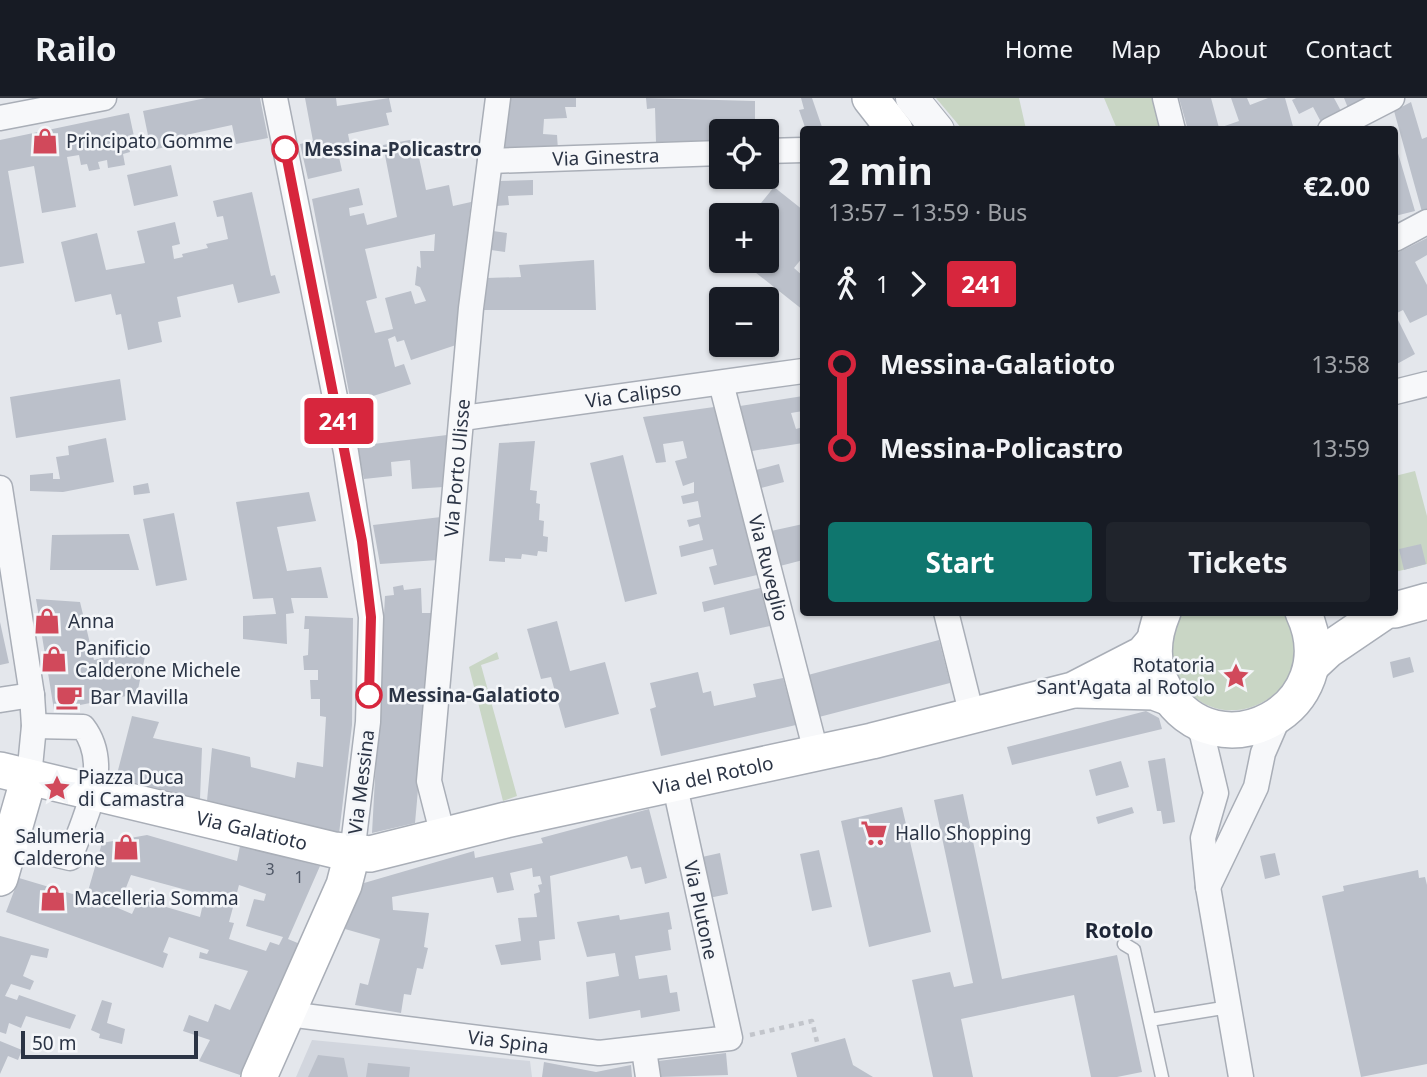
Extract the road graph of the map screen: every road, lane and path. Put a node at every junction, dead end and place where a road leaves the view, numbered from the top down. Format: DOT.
graph roads {
  1 [pos="104,98"];
  2 [pos="275,98"];
  3 [pos="498,98"];
  4 [pos="870,98"];
  5 [pos="912,98"];
  6 [pos="1165,98"];
  7 [pos="1392,98"];
  8 [pos="0,118"];
  9 [pos="892,126"];
  10 [pos="934,126"];
  11 [pos="1172,126"];
  12 [pos="1338,126"];
  13 [pos="800,150"];
  14 [pos="779,151"];
  15 [pos="709,153"];
  16 [pos="490,161"];
  17 [pos="1427,222"];
  18 [pos="1398,237"];
  19 [pos="800,371"];
  20 [pos="721,383"];
  21 [pos="1427,384"];
  22 [pos="1398,391"];
  23 [pos="463,418"];
  24 [pos="0,488"];
  25 [pos="1427,601"];
  26 [pos="1398,609"];
  27 [pos="947,616"];
  28 [pos="1304,616"];
  29 [pos="1378,616"];
  30 [pos="1158,627"];
  31 [pos="1313,664"];
  32 [pos="1073,690"];
  33 [pos="0,700"];
  34 [pos="1181,708"];
  35 [pos="33,712"];
  36 [pos="1280,714"];
  37 [pos="972,716"];
  38 [pos="816,752"];
  39 [pos="14,773"];
  40 [pos="674,782"];
  41 [pos="102,795"];
  42 [pos="443,836"];
  43 [pos="352,854"];
  44 [pos="4,858"];
  45 [pos="1208,887"];
  46 [pos="1124,944"];
  47 [pos="1229,1007"];
  48 [pos="288,1014"];
  49 [pos="1150,1020"];
  50 [pos="730,1038"];
  51 [pos="818,1046"];
  52 [pos="644,1050"];
  53 [pos="259,1077"];
  54 [pos="648,1077"];
  55 [pos="1163,1077"];
  56 [pos="1241,1077"];
  1 -- 8 [label="street"];
  2 -- 43 [label="street, Via Messina"];
  3 -- 16 [label="street, Via Porto Ulisse"];
  4 -- 9 [label="main road"];
  5 -- 10 [label="street"];
  6 -- 11 [label="street"];
  7 -- 12 [label="street"];
  13 -- 14 [label="street"];
  15 -- 16 [label="street, Via Ginestra"];
  16 -- 23 [label="street, Via Porto Ulisse"];
  17 -- 18 [label="street"];
  19 -- 20 [label="street, Via Calipso"];
  20 -- 23 [label="street, Via Calipso"];
  20 -- 38 [label="street, Via Ruveglio"];
  21 -- 22 [label="street"];
  23 -- 42 [label="street, Via Porto Ulisse"];
  24 -- 35 [label="street"];
  25 -- 26 [label="main road"];
  27 -- 37 [label="street"];
  28 -- 31 [label="main road"];
  29 -- 31 [label="main road"];
  30 -- 32 [label="main road"];
  30 -- 34 [label="main road"];
  31 -- 36 [label="main road"];
  32 -- 34 [label="main road"];
  32 -- 37 [label="main road, Via del Rotolo"];
  33 -- 35 [label="street"];
  34 -- 36 [label="main road"];
  34 -- 45 [label="street"];
  35 -- 39 [label="street"];
  35 -- 41 [label="street"];
  36 -- 45 [label="street"];
  37 -- 38 [label="main road, Via del Rotolo"];
  38 -- 40 [label="main road, Via del Rotolo"];
  39 -- 41 [label="main road, Via Galatioto"];
  39 -- 44 [label="main road"];
  40 -- 42 [label="main road, Via del Rotolo"];
  40 -- 50 [label="street, Via Plutone"];
  41 -- 43 [label="main road, Via Galatioto"];
  41 -- 44 [label="street"];
  42 -- 43 [label="main road, Via del Rotolo"];
  43 -- 48 [label="main road, Via Messina"];
  45 -- 47 [label="street"];
  46 -- 49 [label="lane"];
  47 -- 49 [label="lane"];
  47 -- 56 [label="street"];
  48 -- 52 [label="street, Via Spina"];
  48 -- 53 [label="main road, Via Messina"];
  49 -- 55 [label="lane"];
  50 -- 51 [label="path"];
  50 -- 52 [label="street, Via Spina"];
  52 -- 54 [label="street"];
}
